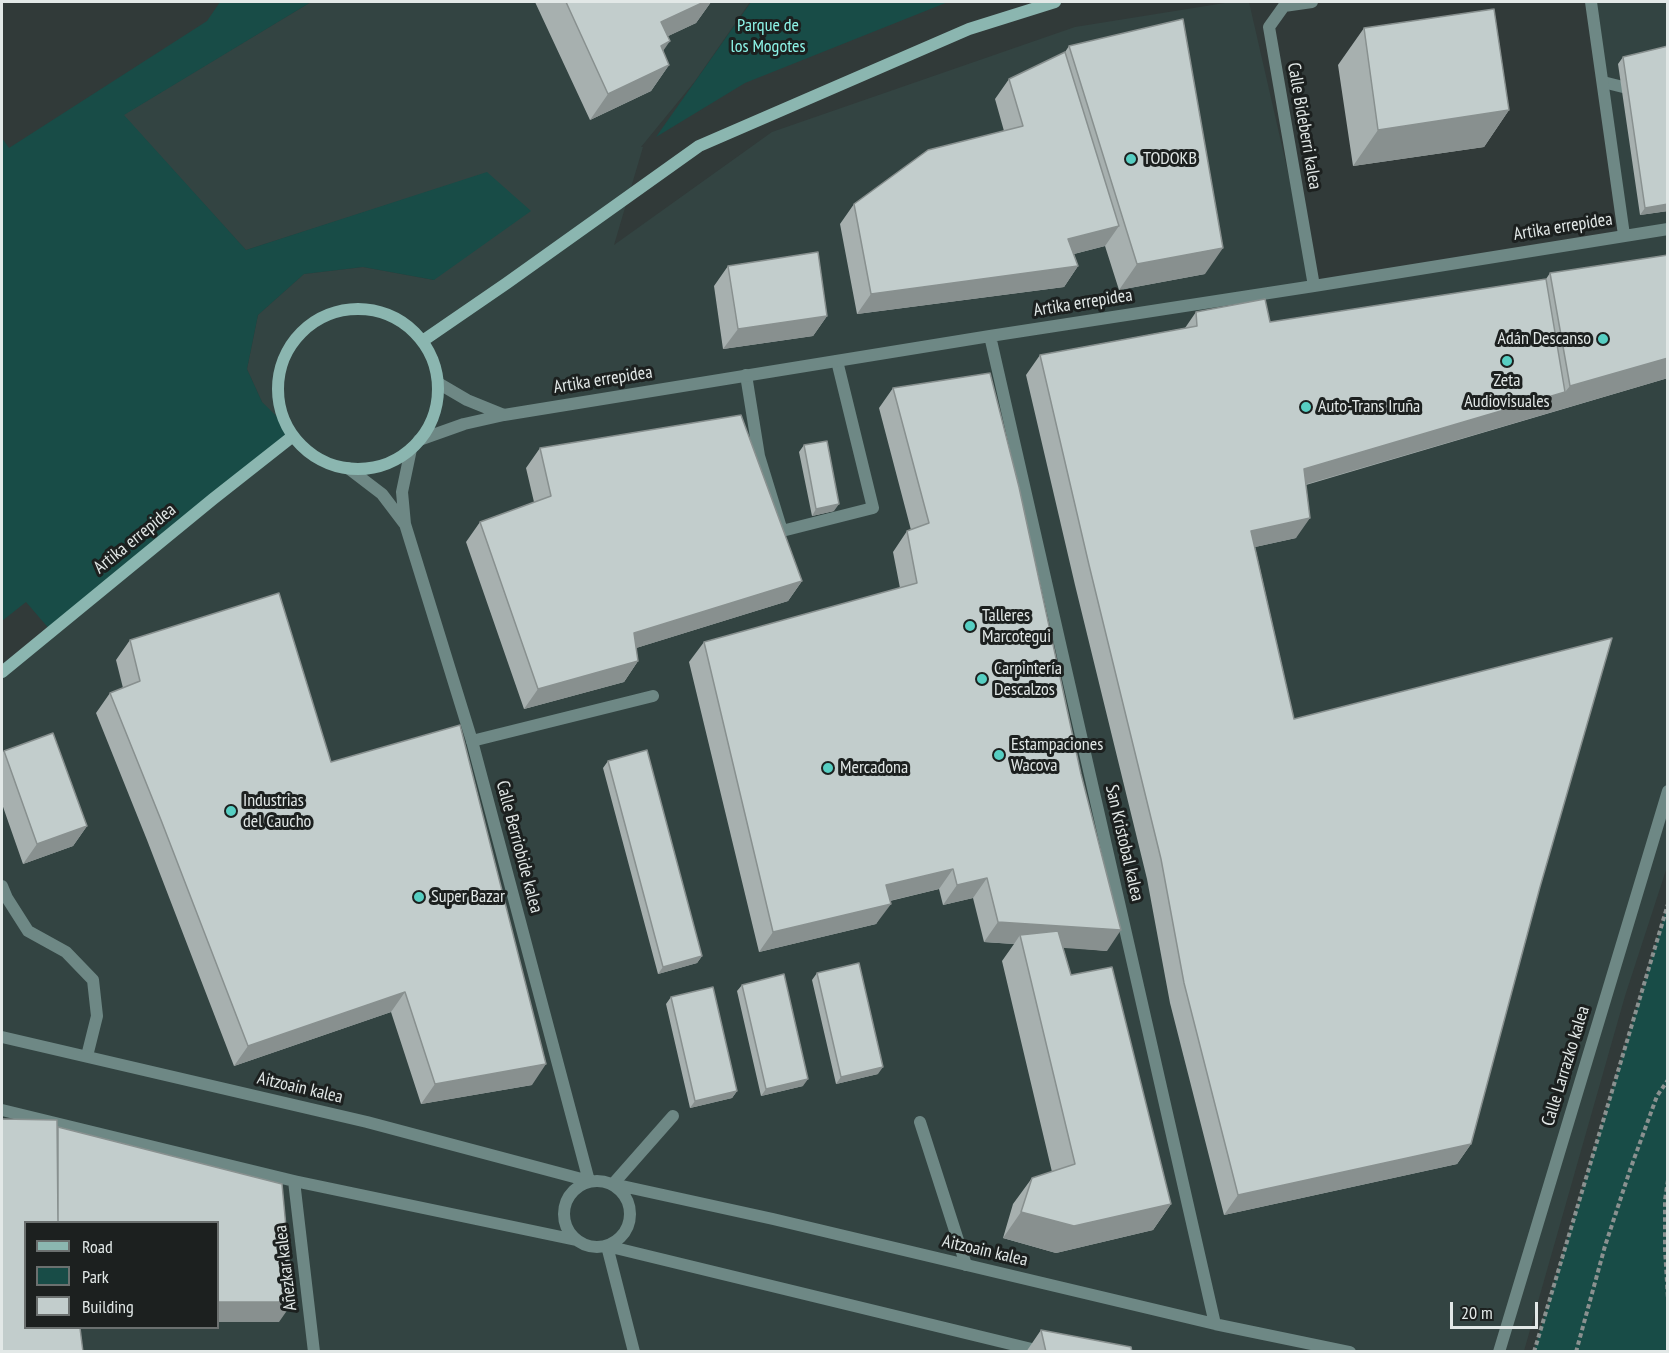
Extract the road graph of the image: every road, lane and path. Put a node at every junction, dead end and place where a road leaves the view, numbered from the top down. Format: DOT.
graph roads {
  1 [pos="1055,2"];
  2 [pos="1312,2"];
  3 [pos="1591,2"];
  4 [pos="1603,82"];
  5 [pos="1644,92"];
  6 [pos="1668,229"];
  7 [pos="1624,236"];
  8 [pos="1314,286"];
  9 [pos="990,336"];
  10 [pos="424,340"];
  11 [pos="837,361"];
  12 [pos="746,375"];
  13 [pos="438,383"];
  14 [pos="504,415"];
  15 [pos="293,436"];
  16 [pos="415,445"];
  17 [pos="348,468"];
  18 [pos="405,524"];
  19 [pos="2,672"];
  20 [pos="653,696"];
  21 [pos="472,741"];
  22 [pos="1668,792"];
  23 [pos="2,886"];
  24 [pos="1668,904"];
  25 [pos="2,1037"];
  26 [pos="87,1056"];
  27 [pos="1668,1080"];
  28 [pos="2,1110"];
  29 [pos="673,1116"];
  30 [pos="920,1122"];
  31 [pos="1668,1180"];
  32 [pos="294,1181"];
  33 [pos="589,1181"];
  34 [pos="613,1184"];
  35 [pos="576,1240"];
  36 [pos="607,1246"];
  37 [pos="966,1265"];
  38 [pos="1668,1299"];
  39 [pos="1215,1324"];
  40 [pos="314,1352"];
  41 [pos="634,1352"];
  42 [pos="1044,1352"];
  43 [pos="1350,1352"];
  44 [pos="1499,1352"];
  45 [pos="1534,1352"];
  46 [pos="1576,1352"];
  1 -- 10 [label="street"];
  2 -- 8 [label="street, Calle Bideberri kalea"];
  3 -- 4 [label="street"];
  4 -- 5 [label="street"];
  4 -- 7 [label="street"];
  6 -- 7 [label="street, Artika errepidea"];
  7 -- 8 [label="street, Artika errepidea"];
  8 -- 9 [label="street, Artika errepidea"];
  9 -- 11 [label="street, Artika errepidea"];
  9 -- 39 [label="street, San Kristobal kalea"];
  10 -- 13 [label="street"];
  10 -- 15 [label="street"];
  11 -- 12 [label="street, Artika errepidea"];
  11 -- 12 [label="street"];
  12 -- 14 [label="street, Artika errepidea"];
  13 -- 14 [label="street"];
  13 -- 16 [label="street"];
  14 -- 16 [label="street, Artika errepidea"];
  15 -- 17 [label="street"];
  15 -- 19 [label="street, Artika errepidea"];
  16 -- 17 [label="street"];
  16 -- 18 [label="street, Calle Berriobide kalea"];
  17 -- 18 [label="street, Calle Berriobide kalea"];
  18 -- 21 [label="street, Calle Berriobide kalea"];
  20 -- 21 [label="street"];
  21 -- 33 [label="street, Calle Berriobide kalea"];
  22 -- 44 [label="street, Calle Larrazko kalea"];
  23 -- 26 [label="street"];
  24 -- 45 [label="path"];
  25 -- 26 [label="street, Aitzoain kalea"];
  26 -- 33 [label="street, Aitzoain kalea"];
  27 -- 46 [label="path"];
  28 -- 32 [label="street"];
  29 -- 34 [label="street"];
  30 -- 37 [label="street"];
  31 -- 38 [label="path"];
  32 -- 35 [label="street"];
  32 -- 40 [label="street, Añezkar kalea"];
  33 -- 34 [label="street"];
  33 -- 35 [label="street"];
  34 -- 36 [label="street"];
  34 -- 37 [label="street, Aitzoain kalea"];
  35 -- 36 [label="street"];
  36 -- 41 [label="street"];
  36 -- 42 [label="street"];
  37 -- 39 [label="street, Aitzoain kalea"];
  39 -- 43 [label="street, Aitzoain kalea"];
}
